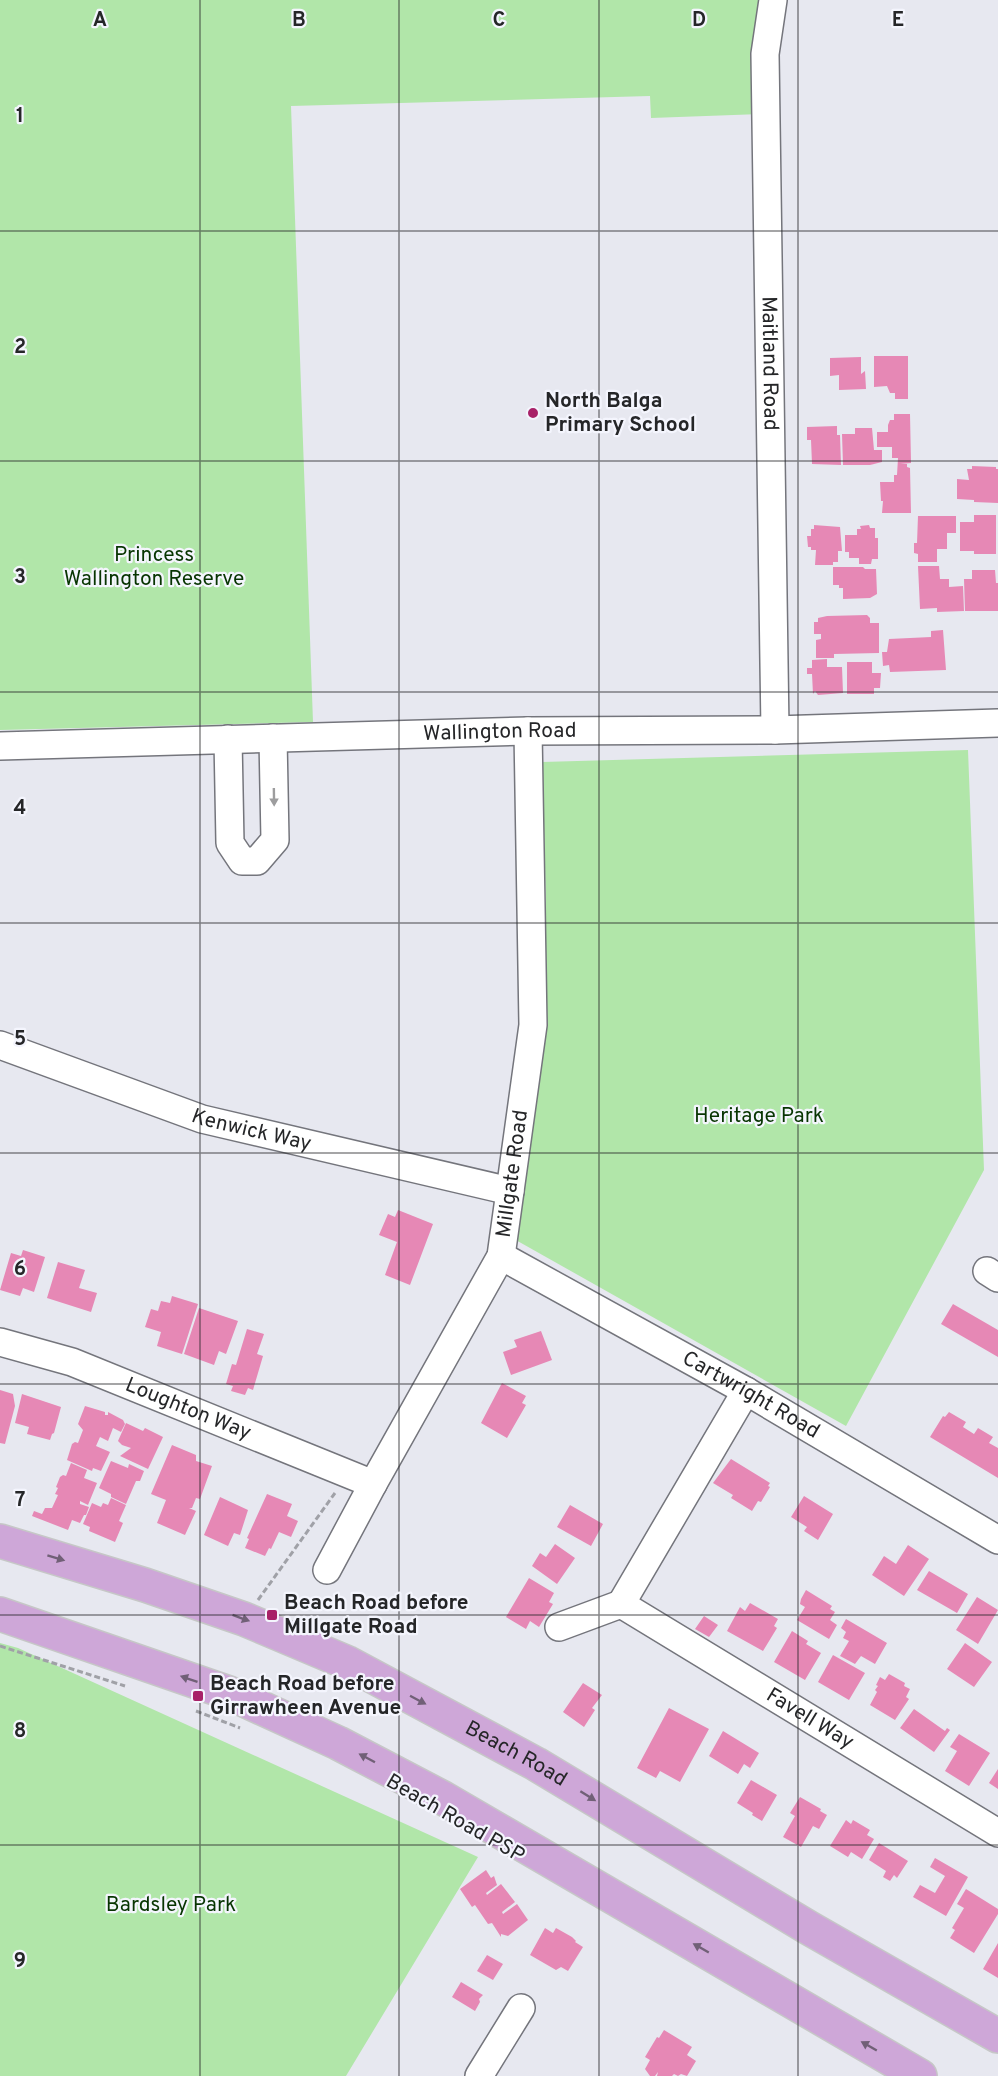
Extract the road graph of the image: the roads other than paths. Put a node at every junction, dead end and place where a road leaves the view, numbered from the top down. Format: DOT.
graph roads {
  1 [pos="773,0"];
  2 [pos="998,723"];
  3 [pos="775,730"];
  4 [pos="528,732"];
  5 [pos="273,738"];
  6 [pos="228,740"];
  7 [pos="0,746"];
  8 [pos="0,1045"];
  9 [pos="510,1191"];
  10 [pos="501,1257"];
  11 [pos="0,1342"];
  12 [pos="746,1391"];
  13 [pos="373,1484"];
  14 [pos="998,1540"];
  15 [pos="0,1541"];
  16 [pos="327,1570"];
  17 [pos="621,1604"];
  18 [pos="0,1614"];
  19 [pos="559,1627"];
  20 [pos="998,1833"];
  21 [pos="520,2008"];
  22 [pos="998,2036"];
  23 [pos="479,2076"];
  24 [pos="920,2076"];
  1 -- 3 [label="street, Maitland Road"];
  2 -- 3 [label="street, Wallington Road"];
  3 -- 4 [label="street, Wallington Road"];
  4 -- 5 [label="street, Wallington Road"];
  4 -- 9 [label="street, Millgate Road"];
  5 -- 6 [label="street, Wallington Road"];
  5 -- 6 [label="street, one-way"];
  6 -- 7 [label="street, Wallington Road"];
  8 -- 9 [label="street, Kenwick Way"];
  9 -- 10 [label="street, Millgate Road"];
  10 -- 12 [label="street, Cartwright Road"];
  10 -- 13 [label="street, Millgate Road"];
  11 -- 13 [label="street, Loughton Way"];
  12 -- 14 [label="street, Cartwright Road"];
  12 -- 17 [label="street"];
  13 -- 16 [label="street, Millgate Road"];
  15 -- 22 [label="main road, Beach Road, one-way"];
  17 -- 19 [label="street"];
  17 -- 20 [label="street, Favell Way"];
  24 -- 18 [label="main road, one-way"];
  21 -- 23 [label="street"];
}
